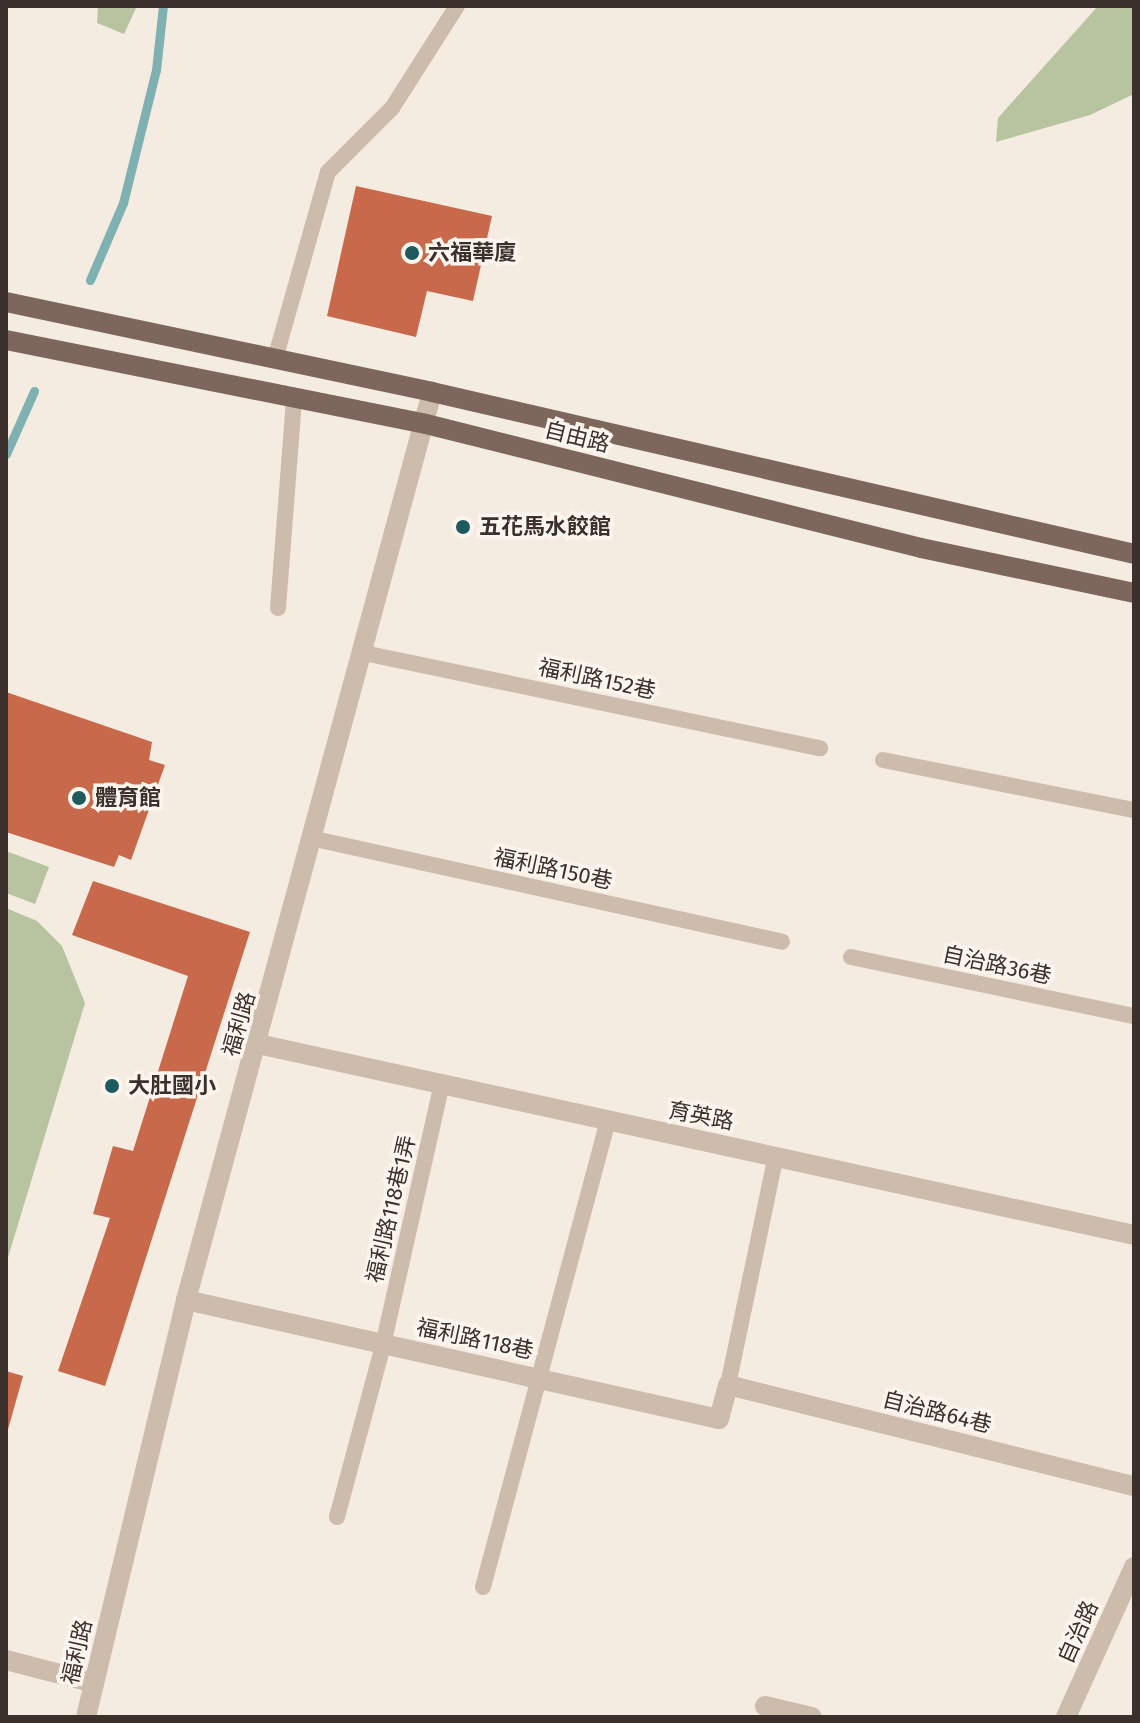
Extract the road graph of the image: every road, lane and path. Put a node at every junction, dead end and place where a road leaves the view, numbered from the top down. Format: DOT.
graph roads {
  1 [pos="457,6"];
  2 [pos="6,302"];
  3 [pos="6,340"];
  4 [pos="275,359"];
  5 [pos="432,392"];
  6 [pos="294,398"];
  7 [pos="426,424"];
  8 [pos="1134,554"];
  9 [pos="1134,593"];
  10 [pos="278,608"];
  11 [pos="364,653"];
  12 [pos="820,748"];
  13 [pos="883,760"];
  14 [pos="1134,810"];
  15 [pos="315,839"];
  16 [pos="782,942"];
  17 [pos="851,957"];
  18 [pos="1134,1016"];
  19 [pos="258,1044"];
  20 [pos="442,1084"];
  21 [pos="608,1122"];
  22 [pos="776,1156"];
  23 [pos="1134,1235"];
  24 [pos="186,1300"];
  25 [pos="383,1345"];
  26 [pos="543,1377"];
  27 [pos="728,1385"];
  28 [pos="1134,1486"];
  29 [pos="337,1517"];
  30 [pos="1134,1567"];
  31 [pos="483,1587"];
  32 [pos="6,1660"];
  33 [pos="94,1683"];
  34 [pos="765,1706"];
  35 [pos="86,1717"];
  36 [pos="812,1717"];
  37 [pos="1066,1717"];
  1 -- 4 [label="lane"];
  2 -- 4 [label="main road, 自由路"];
  3 -- 6 [label="main road, 自由路"];
  4 -- 5 [label="main road, 自由路"];
  5 -- 7 [label="street, 福利路"];
  5 -- 8 [label="main road, 自由路"];
  6 -- 7 [label="main road, 自由路"];
  6 -- 10 [label="lane"];
  7 -- 9 [label="main road, 自由路"];
  7 -- 11 [label="street, 福利路"];
  11 -- 12 [label="lane, 福利路152巷"];
  11 -- 15 [label="street, 福利路"];
  13 -- 14 [label="lane"];
  15 -- 16 [label="lane, 福利路150巷"];
  15 -- 19 [label="street, 福利路"];
  17 -- 18 [label="lane, 自治路36巷"];
  19 -- 20 [label="street, 育英路"];
  19 -- 24 [label="street, 福利路"];
  20 -- 21 [label="street, 育英路"];
  20 -- 25 [label="lane, 福利路118巷1弄"];
  21 -- 22 [label="street, 育英路"];
  21 -- 26 [label="lane"];
  22 -- 23 [label="street, 育英路"];
  22 -- 27 [label="lane"];
  24 -- 25 [label="street, 福利路118巷"];
  24 -- 33 [label="street, 福利路"];
  25 -- 26 [label="street, 福利路118巷"];
  25 -- 29 [label="lane, 福利路118巷1弄"];
  26 -- 27 [label="street, 福利路118巷"];
  26 -- 31 [label="lane"];
  27 -- 28 [label="street, 自治路64巷"];
  30 -- 37 [label="street, 自治路"];
  32 -- 33 [label="street"];
  33 -- 35 [label="street, 福利路"];
  34 -- 36 [label="street"];
}
